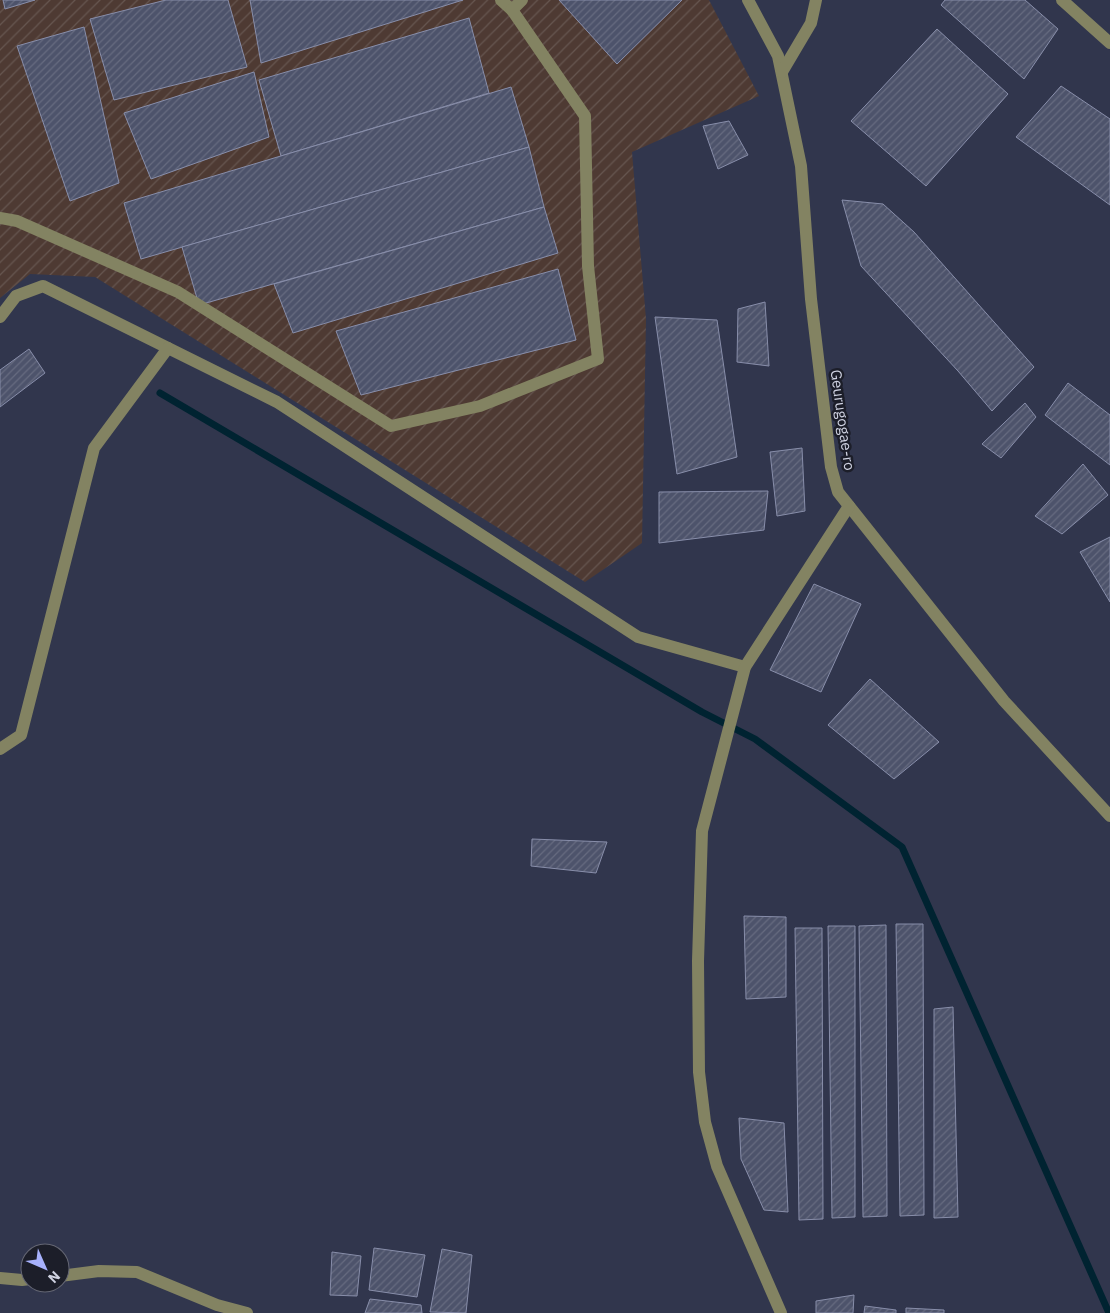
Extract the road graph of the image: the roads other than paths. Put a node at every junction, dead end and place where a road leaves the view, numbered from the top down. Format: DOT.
graph roads {
  1 [pos="501,0"];
  2 [pos="522,0"];
  3 [pos="748,0"];
  4 [pos="816,0"];
  5 [pos="1062,0"];
  6 [pos="512,10"];
  7 [pos="1110,43"];
  8 [pos="782,72"];
  9 [pos="0,218"];
  10 [pos="0,317"];
  11 [pos="168,348"];
  12 [pos="850,506"];
  13 [pos="745,667"];
  14 [pos="0,748"];
  15 [pos="1110,816"];
  16 [pos="70,1275"];
  17 [pos="0,1278"];
  18 [pos="20,1280"];
  19 [pos="247,1313"];
  20 [pos="781,1313"];
  1 -- 6 [label="street"];
  2 -- 6 [label="street"];
  3 -- 8 [label="street, Geurugogae-ro"];
  4 -- 8 [label="street"];
  5 -- 7 [label="street"];
  6 -- 9 [label="street"];
  8 -- 12 [label="street, Geurugogae-ro"];
  10 -- 11 [label="street"];
  11 -- 13 [label="street"];
  11 -- 14 [label="street"];
  12 -- 13 [label="street"];
  12 -- 15 [label="street, Geurugogae-ro"];
  13 -- 20 [label="street"];
  16 -- 19 [label="street"];
  17 -- 18 [label="street"];
}
